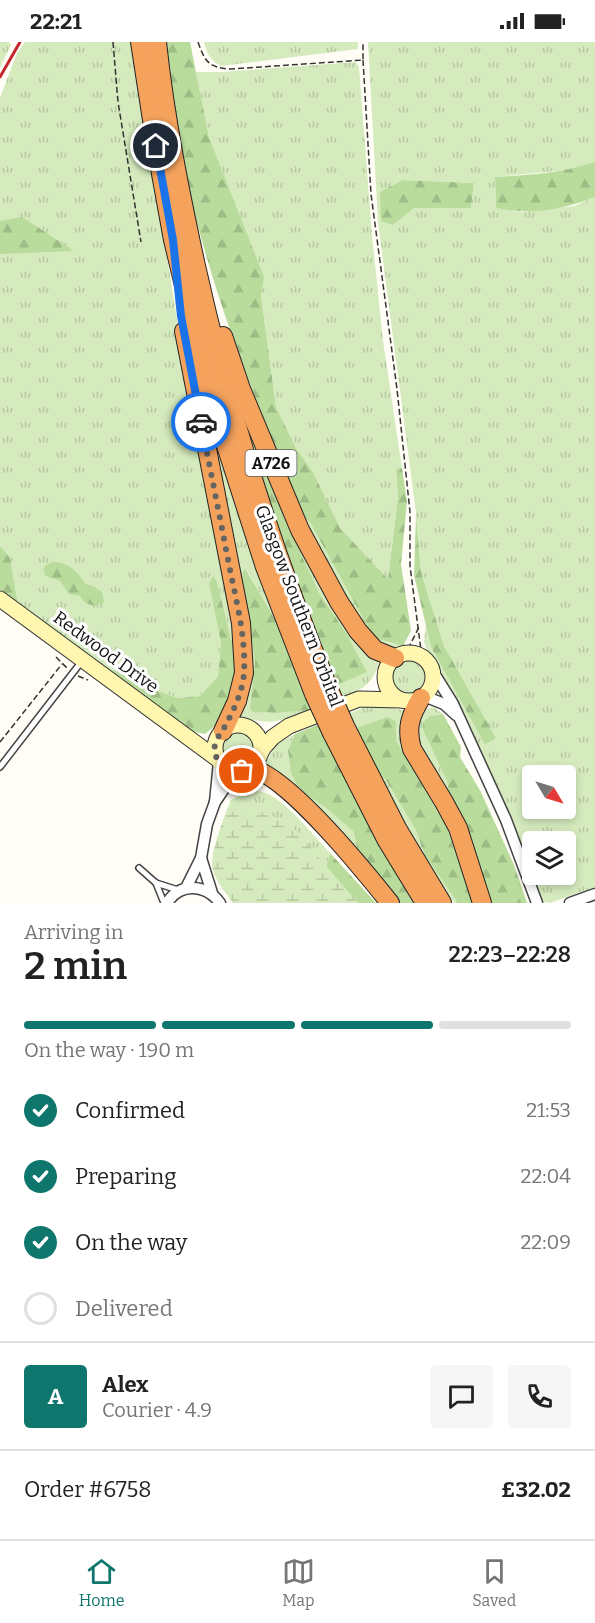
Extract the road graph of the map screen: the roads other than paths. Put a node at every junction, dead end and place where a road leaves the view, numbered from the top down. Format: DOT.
graph roads {
  1 [pos="140,42"];
  2 [pos="157,42"];
  3 [pos="182,240"];
  4 [pos="0,599"];
  5 [pos="400,656"];
  6 [pos="82,660"];
  7 [pos="426,663"];
  8 [pos="384,676"];
  9 [pos="423,697"];
  10 [pos="359,699"];
  11 [pos="401,700"];
  12 [pos="460,720"];
  13 [pos="289,726"];
  14 [pos="247,727"];
  15 [pos="338,729"];
  16 [pos="220,733"];
  17 [pos="189,736"];
  18 [pos="260,754"];
  19 [pos="218,760"];
  20 [pos="0,767"];
  21 [pos="246,770"];
  22 [pos="215,802"];
  23 [pos="201,858"];
  24 [pos="138,868"];
  25 [pos="156,883"];
  26 [pos="183,889"];
  27 [pos="212,893"];
  28 [pos="595,894"];
  29 [pos="165,903"];
  30 [pos="220,903"];
  31 [pos="390,903"];
  32 [pos="425,903"];
  33 [pos="442,903"];
  34 [pos="482,903"];
  35 [pos="537,903"];
  36 [pos="570,903"];
  1 -- 3 [label="highway, Glasgow Southern Orbital / A726"];
  2 -- 3 [label="highway, Glasgow Southern Orbital / A726"];
  3 -- 5 [label="highway, A726"];
  3 -- 15 [label="highway, Glasgow Southern Orbital / A726, bridge"];
  3 -- 16 [label="highway, A726"];
  4 -- 6 [label="street, Redwood Drive"];
  5 -- 7 [label="street"];
  5 -- 8 [label="street"];
  6 -- 17 [label="street, Redwood Drive"];
  6 -- 20 [label="lane"];
  7 -- 9 [label="street"];
  7 -- 12 [label="street"];
  8 -- 10 [label="street"];
  8 -- 11 [label="street"];
  9 -- 11 [label="street"];
  9 -- 12 [label="street"];
  9 -- 34 [label="highway"];
  10 -- 11 [label="street"];
  10 -- 13 [label="street"];
  12 -- 35 [label="street"];
  13 -- 14 [label="street"];
  13 -- 18 [label="street"];
  14 -- 16 [label="street"];
  14 -- 18 [label="street"];
  15 -- 32 [label="highway, Glasgow Southern Orbital / A726"];
  15 -- 33 [label="highway, Glasgow Southern Orbital / A726"];
  16 -- 17 [label="street"];
  16 -- 19 [label="street"];
  17 -- 19 [label="street, Redwood Drive"];
  18 -- 21 [label="street"];
  19 -- 21 [label="street"];
  19 -- 22 [label="street"];
  21 -- 22 [label="street"];
  21 -- 31 [label="highway"];
  22 -- 23 [label="street"];
  23 -- 26 [label="street"];
  23 -- 27 [label="street"];
  24 -- 25 [label="lane"];
  25 -- 26 [label="lane"];
  25 -- 29 [label="lane"];
  26 -- 27 [label="street"];
  26 -- 29 [label="street"];
  27 -- 30 [label="street"];
  28 -- 36 [label="street"];
}
